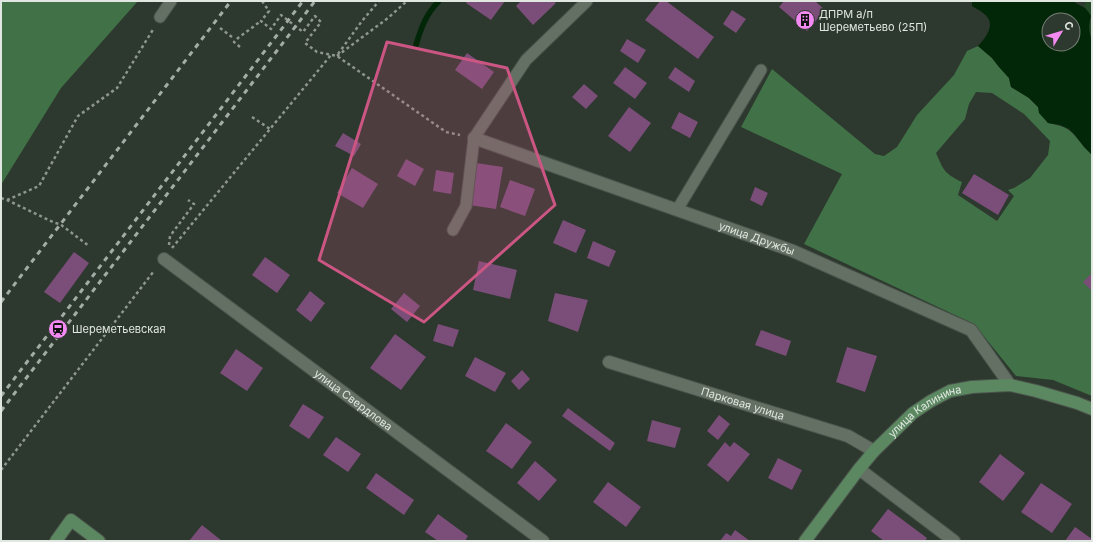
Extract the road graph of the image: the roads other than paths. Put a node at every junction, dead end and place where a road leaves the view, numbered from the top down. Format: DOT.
graph roads {
  1 [pos="171,1"];
  2 [pos="587,1"];
  3 [pos="160,17"];
  4 [pos="761,70"];
  5 [pos="474,138"];
  6 [pos="677,210"];
  7 [pos="453,230"];
  8 [pos="164,259"];
  9 [pos="609,362"];
  10 [pos="1010,385"];
  11 [pos="1092,409"];
  12 [pos="874,451"];
  13 [pos="858,469"];
  14 [pos="56,541"];
  15 [pos="99,541"];
  16 [pos="543,541"];
  17 [pos="805,541"];
  18 [pos="954,541"];
  1 -- 3 [label="lane"];
  2 -- 5 [label="lane"];
  4 -- 6 [label="lane"];
  5 -- 6 [label="street, улица Дружбы"];
  5 -- 7 [label="lane"];
  6 -- 10 [label="street, улица Дружбы"];
  8 -- 16 [label="street, улица Свердлова"];
  9 -- 12 [label="street, Парковая улица"];
  10 -- 11 [label="street, улица Калинина"];
  10 -- 12 [label="street, улица Калинина"];
  12 -- 13 [label="street, улица Калинина"];
  13 -- 17 [label="street, улица Калинина"];
  13 -- 18 [label="street"];
  14 -- 15 [label="street"];
}
